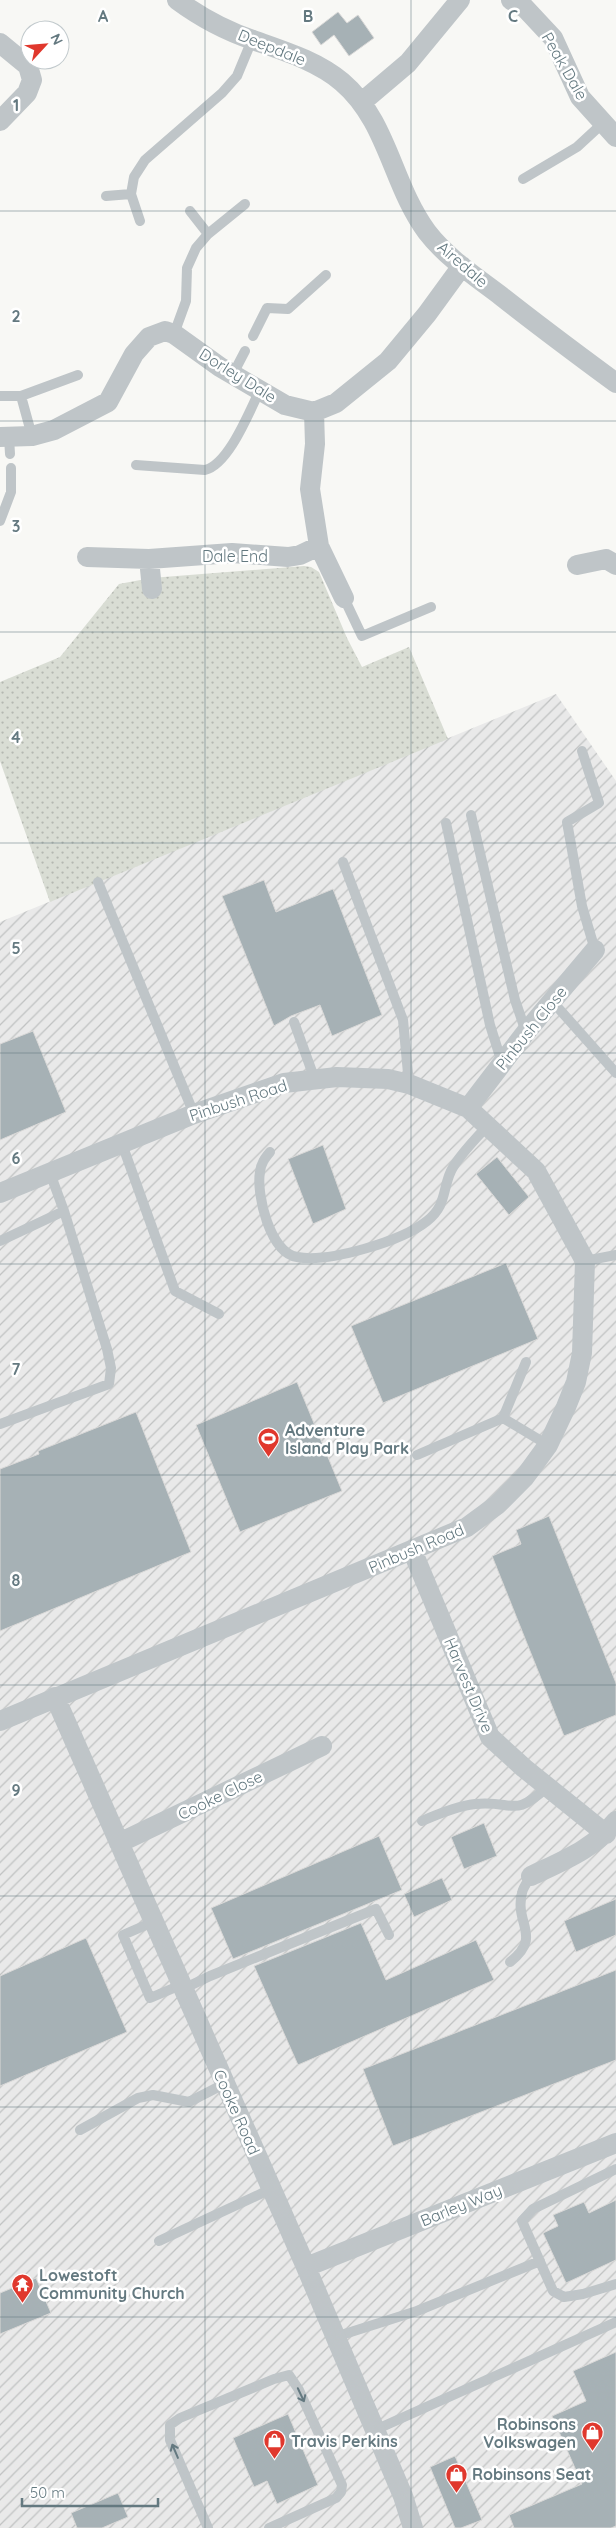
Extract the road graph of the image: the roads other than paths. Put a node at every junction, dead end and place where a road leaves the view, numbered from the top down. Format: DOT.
graph roads {
  1 [pos="176,0"];
  2 [pos="460,0"];
  3 [pos="511,0"];
  4 [pos="203,8"];
  5 [pos="252,40"];
  6 [pos="0,43"];
  7 [pos="362,102"];
  8 [pos="0,120"];
  9 [pos="610,130"];
  10 [pos="523,179"];
  11 [pos="131,194"];
  12 [pos="106,196"];
  13 [pos="245,204"];
  14 [pos="190,211"];
  15 [pos="140,221"];
  16 [pos="208,234"];
  17 [pos="462,266"];
  18 [pos="326,275"];
  19 [pos="174,334"];
  20 [pos="253,336"];
  21 [pos="245,351"];
  22 [pos="233,374"];
  23 [pos="78,375"];
  24 [pos="616,383"];
  25 [pos="260,390"];
  26 [pos="0,396"];
  27 [pos="21,396"];
  28 [pos="314,412"];
  29 [pos="32,436"];
  30 [pos="6,443"];
  31 [pos="136,465"];
  32 [pos="11,468"];
  33 [pos="0,521"];
  34 [pos="320,546"];
  35 [pos="87,557"];
  36 [pos="611,557"];
  37 [pos="149,559"];
  38 [pos="577,565"];
  39 [pos="152,589"];
  40 [pos="344,598"];
  41 [pos="431,606"];
  42 [pos="582,752"];
  43 [pos="471,815"];
  44 [pos="446,822"];
  45 [pos="343,862"];
  46 [pos="98,882"];
  47 [pos="595,950"];
  48 [pos="552,1001"];
  49 [pos="294,1022"];
  50 [pos="526,1032"];
  51 [pos="502,1064"];
  52 [pos="616,1073"];
  53 [pos="315,1080"];
  54 [pos="409,1084"];
  55 [pos="468,1108"];
  56 [pos="194,1114"];
  57 [pos="488,1126"];
  58 [pos="122,1144"];
  59 [pos="270,1152"];
  60 [pos="50,1173"];
  61 [pos="0,1193"];
  62 [pos="64,1211"];
  63 [pos="0,1241"];
  64 [pos="616,1255"];
  65 [pos="585,1260"];
  66 [pos="220,1314"];
  67 [pos="526,1362"];
  68 [pos="504,1418"];
  69 [pos="0,1424"];
  70 [pos="548,1445"];
  71 [pos="417,1455"];
  72 [pos="412,1550"];
  73 [pos="55,1698"];
  74 [pos="0,1720"];
  75 [pos="322,1746"];
  76 [pos="547,1787"];
  77 [pos="422,1821"];
  78 [pos="611,1828"];
  79 [pos="119,1844"];
  80 [pos="532,1876"];
  81 [pos="153,1922"];
  82 [pos="388,1935"];
  83 [pos="510,1962"];
  84 [pos="182,1987"];
  85 [pos="224,2084"];
  86 [pos="80,2130"];
  87 [pos="616,2143"];
  88 [pos="616,2169"];
  89 [pos="271,2189"];
  90 [pos="159,2242"];
  91 [pos="540,2261"];
  92 [pos="306,2268"];
  93 [pos="616,2284"];
  94 [pos="616,2322"];
  95 [pos="335,2337"];
  96 [pos="375,2430"];
  97 [pos="208,2528"];
  98 [pos="269,2528"];
  99 [pos="413,2528"];
  1 -- 4 [label="street, Deepdale"];
  2 -- 7 [label="street"];
  3 -- 9 [label="street, Peak Dale"];
  4 -- 5 [label="street, Deepdale"];
  5 -- 7 [label="street, Deepdale"];
  5 -- 11 [label="lane"];
  6 -- 8 [label="street"];
  7 -- 17 [label="street, Airedale"];
  9 -- 10 [label="lane"];
  11 -- 12 [label="lane"];
  11 -- 15 [label="lane"];
  13 -- 16 [label="lane"];
  14 -- 16 [label="lane"];
  16 -- 19 [label="lane"];
  17 -- 24 [label="street, Airedale"];
  17 -- 28 [label="street"];
  18 -- 20 [label="lane"];
  19 -- 22 [label="street, Dorley Dale"];
  19 -- 29 [label="street"];
  21 -- 22 [label="lane"];
  22 -- 25 [label="street, Dorley Dale"];
  23 -- 27 [label="lane"];
  25 -- 28 [label="street, Dorley Dale"];
  25 -- 31 [label="lane"];
  26 -- 27 [label="lane"];
  27 -- 29 [label="lane"];
  28 -- 34 [label="street"];
  29 -- 30 [label="street"];
  32 -- 33 [label="lane"];
  34 -- 37 [label="street, Dale End"];
  34 -- 40 [label="street"];
  35 -- 37 [label="street, Dale End"];
  36 -- 38 [label="street"];
  37 -- 39 [label="street"];
  40 -- 41 [label="lane"];
  42 -- 47 [label="lane"];
  43 -- 50 [label="lane"];
  44 -- 51 [label="lane"];
  45 -- 54 [label="lane"];
  46 -- 56 [label="lane"];
  47 -- 48 [label="street, Pinbush Close"];
  48 -- 50 [label="street, Pinbush Close"];
  48 -- 52 [label="lane"];
  49 -- 53 [label="lane"];
  50 -- 51 [label="street, Pinbush Close"];
  51 -- 55 [label="street, Pinbush Close"];
  53 -- 54 [label="street, Pinbush Road"];
  53 -- 56 [label="street, Pinbush Road"];
  54 -- 55 [label="street, Pinbush Road"];
  55 -- 57 [label="street, Pinbush Road"];
  56 -- 58 [label="street, Pinbush Road"];
  57 -- 59 [label="lane"];
  57 -- 65 [label="street, Pinbush Road"];
  58 -- 60 [label="street, Pinbush Road"];
  58 -- 66 [label="lane"];
  60 -- 61 [label="street, Pinbush Road"];
  60 -- 62 [label="lane"];
  62 -- 63 [label="lane"];
  62 -- 69 [label="lane"];
  64 -- 65 [label="lane"];
  65 -- 70 [label="street, Pinbush Road"];
  67 -- 68 [label="lane"];
  68 -- 70 [label="lane"];
  68 -- 71 [label="lane"];
  70 -- 72 [label="street, Pinbush Road"];
  72 -- 73 [label="street, Pinbush Road"];
  72 -- 76 [label="street, Harvest Drive"];
  73 -- 74 [label="street, Pinbush Road"];
  73 -- 79 [label="street, Cooke Road"];
  75 -- 79 [label="street, Cooke Close"];
  76 -- 77 [label="lane"];
  76 -- 78 [label="street, Harvest Drive"];
  78 -- 80 [label="street, Harvest Drive"];
  79 -- 81 [label="street, Cooke Road"];
  80 -- 83 [label="lane"];
  81 -- 84 [label="street, Cooke Road"];
  81 -- 84 [label="lane"];
  82 -- 84 [label="lane"];
  84 -- 85 [label="street, Cooke Road"];
  85 -- 86 [label="lane"];
  85 -- 89 [label="street, Cooke Road"];
  87 -- 92 [label="street, Barley Way"];
  88 -- 91 [label="lane"];
  89 -- 90 [label="lane"];
  89 -- 92 [label="street, Cooke Road"];
  91 -- 93 [label="lane"];
  91 -- 95 [label="lane"];
  92 -- 95 [label="street, Cooke Road"];
  94 -- 96 [label="lane"];
  95 -- 96 [label="street, Cooke Road"];
  96 -- 99 [label="street, Cooke Road"];
  97 -- 98 [label="lane, one-way"];
}
